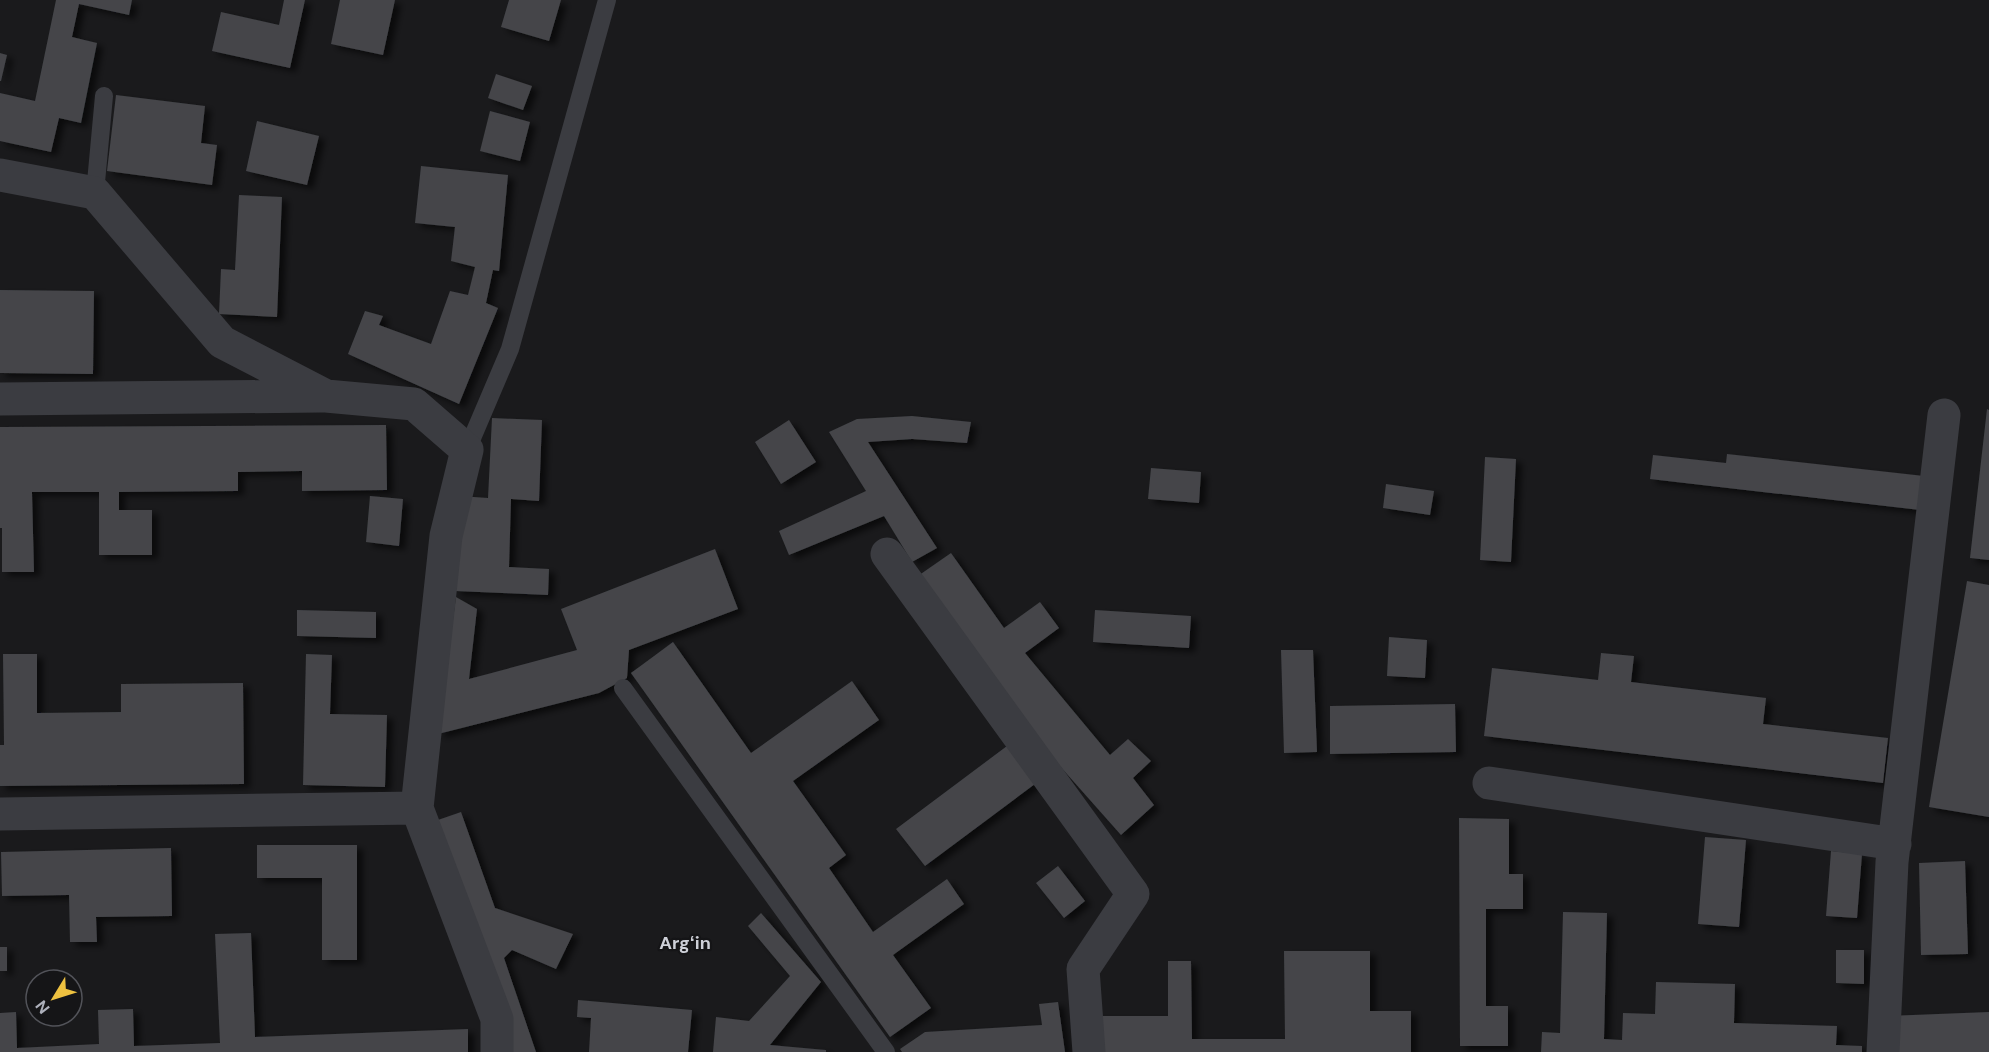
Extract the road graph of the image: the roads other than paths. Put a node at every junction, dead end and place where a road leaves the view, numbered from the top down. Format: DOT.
graph roads {
  1 [pos="607,0"];
  2 [pos="104,96"];
  3 [pos="0,175"];
  4 [pos="95,193"];
  5 [pos="326,396"];
  6 [pos="0,399"];
  7 [pos="1944,415"];
  8 [pos="467,450"];
  9 [pos="887,554"];
  10 [pos="623,688"];
  11 [pos="1489,783"];
  12 [pos="417,808"];
  13 [pos="0,814"];
  14 [pos="1895,844"];
  15 [pos="497,1052"];
  16 [pos="886,1052"];
  17 [pos="1089,1052"];
  18 [pos="1883,1052"];
  1 -- 8 [label="lane"];
  2 -- 4 [label="lane"];
  3 -- 4 [label="street"];
  4 -- 5 [label="street"];
  5 -- 6 [label="street"];
  5 -- 8 [label="street"];
  7 -- 14 [label="street"];
  8 -- 12 [label="street"];
  9 -- 17 [label="street"];
  10 -- 16 [label="lane"];
  11 -- 14 [label="street"];
  12 -- 13 [label="street"];
  12 -- 15 [label="street"];
  14 -- 18 [label="street"];
}
